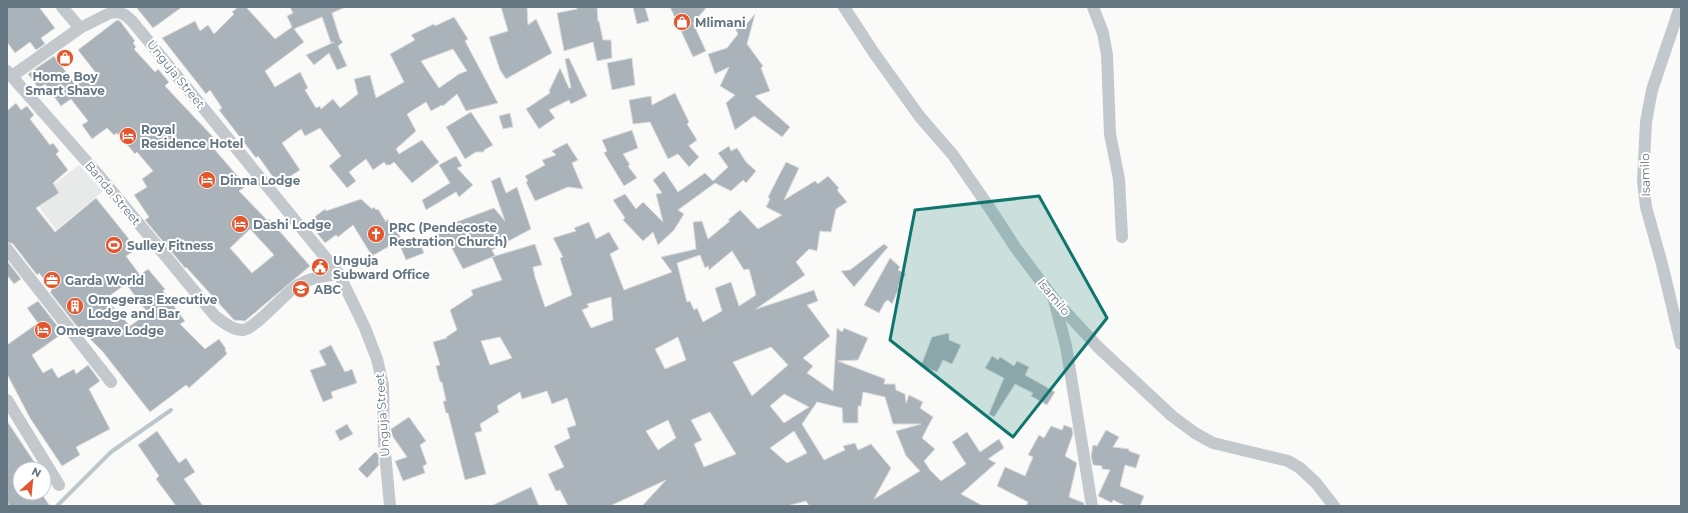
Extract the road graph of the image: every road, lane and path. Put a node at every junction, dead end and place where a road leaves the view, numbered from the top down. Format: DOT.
graph roads {
  1 [pos="62,7"];
  2 [pos="844,7"];
  3 [pos="1094,7"];
  4 [pos="1680,7"];
  5 [pos="80,28"];
  6 [pos="9,73"];
  7 [pos="1122,237"];
  8 [pos="7,249"];
  9 [pos="339,274"];
  10 [pos="1054,299"];
  11 [pos="1681,344"];
  12 [pos="111,382"];
  13 [pos="7,400"];
  14 [pos="59,485"];
  15 [pos="390,506"];
  16 [pos="1092,506"];
  17 [pos="1334,506"];
  1 -- 5 [label="street"];
  2 -- 10 [label="street, Isamilo"];
  3 -- 7 [label="street"];
  4 -- 11 [label="street, Isamilo"];
  5 -- 6 [label="street, Unguja Street"];
  5 -- 9 [label="street, Unguja Street"];
  6 -- 9 [label="street, Banda Street"];
  8 -- 12 [label="street"];
  9 -- 15 [label="street, Unguja Street"];
  10 -- 16 [label="street"];
  10 -- 17 [label="street, Isamilo"];
  13 -- 14 [label="street"];
}
